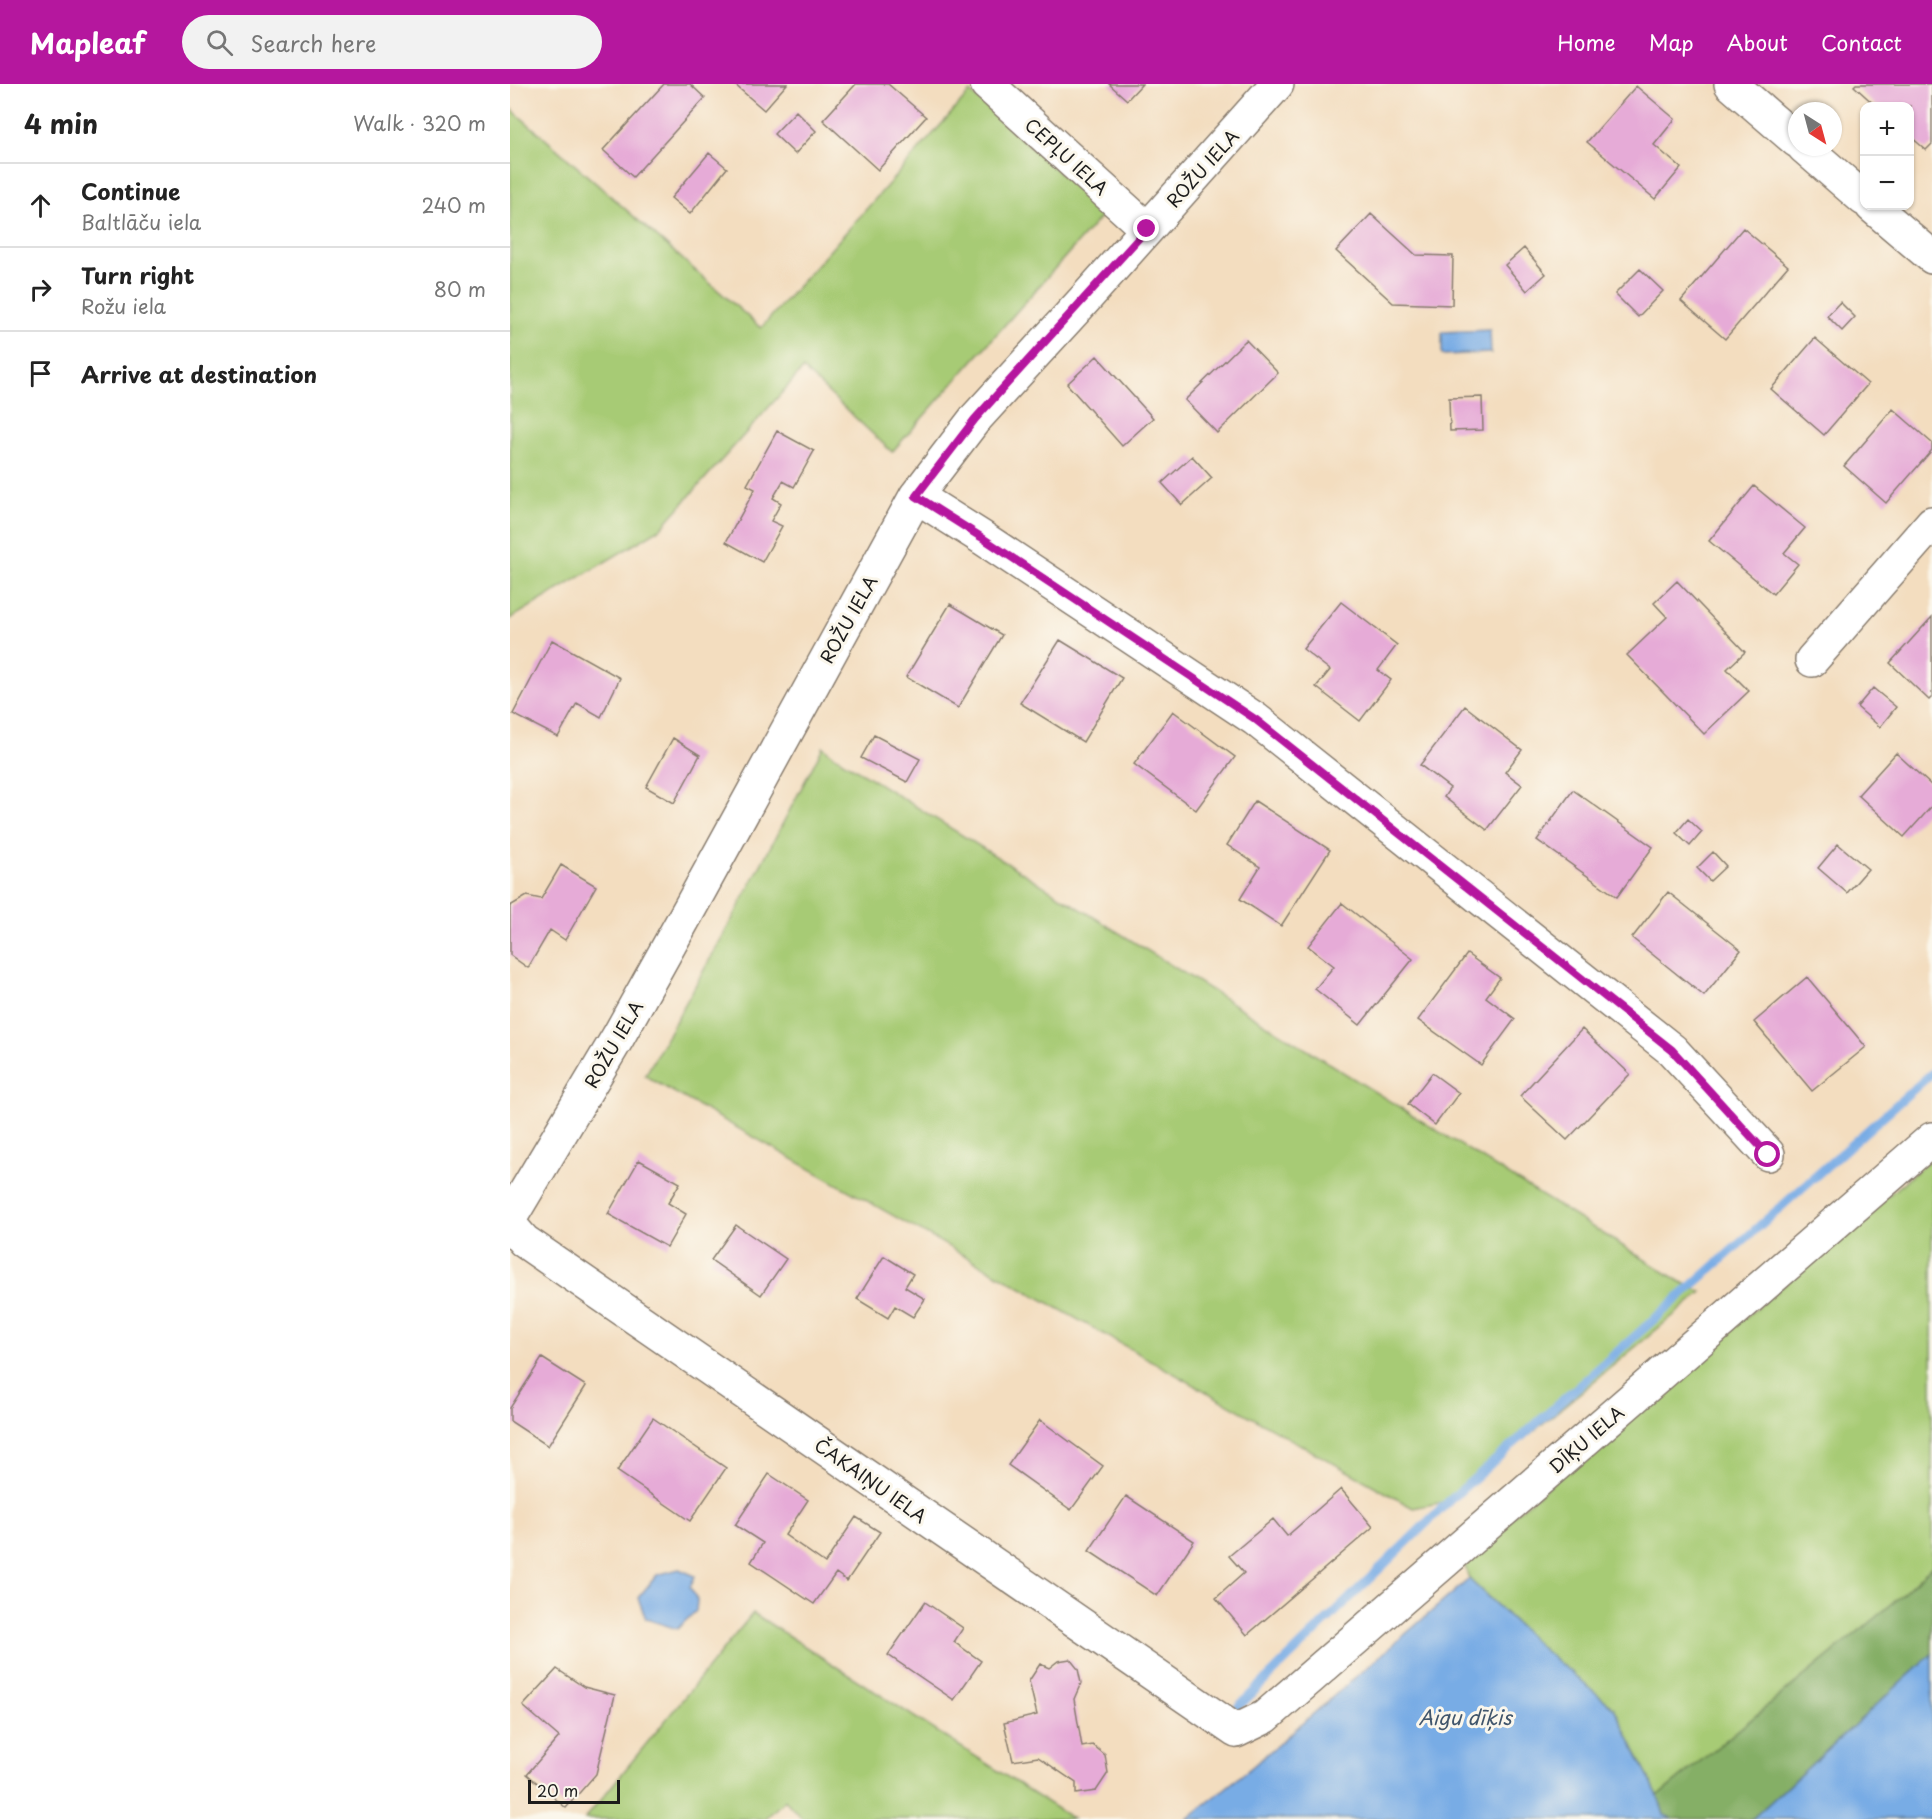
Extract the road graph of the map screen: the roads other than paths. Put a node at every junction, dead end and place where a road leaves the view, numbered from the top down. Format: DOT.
graph roads {
  1 [pos="987,84"];
  2 [pos="1277,84"];
  3 [pos="1731,84"];
  4 [pos="1788,133"];
  5 [pos="1814,156"];
  6 [pos="1860,196"];
  7 [pos="1877,210"];
  8 [pos="1147,229"];
  9 [pos="1932,257"];
  10 [pos="916,496"];
  11 [pos="1932,523"];
  12 [pos="1812,660"];
  13 [pos="1932,1139"];
  14 [pos="1768,1155"];
  15 [pos="510,1218"];
  16 [pos="510,1226"];
  17 [pos="1236,1731"];
  1 -- 8 [label="street, CEPĻU IELA"];
  2 -- 8 [label="street, ROŽU IELA"];
  3 -- 4 [label="street"];
  5 -- 6 [label="street"];
  7 -- 9 [label="street"];
  8 -- 10 [label="street, ROŽU IELA"];
  10 -- 14 [label="street"];
  10 -- 15 [label="street, ROŽU IELA"];
  11 -- 12 [label="street"];
  13 -- 17 [label="street, DĪĶU IELA"];
  16 -- 17 [label="street, ČAKAIŅU IELA"];
}
